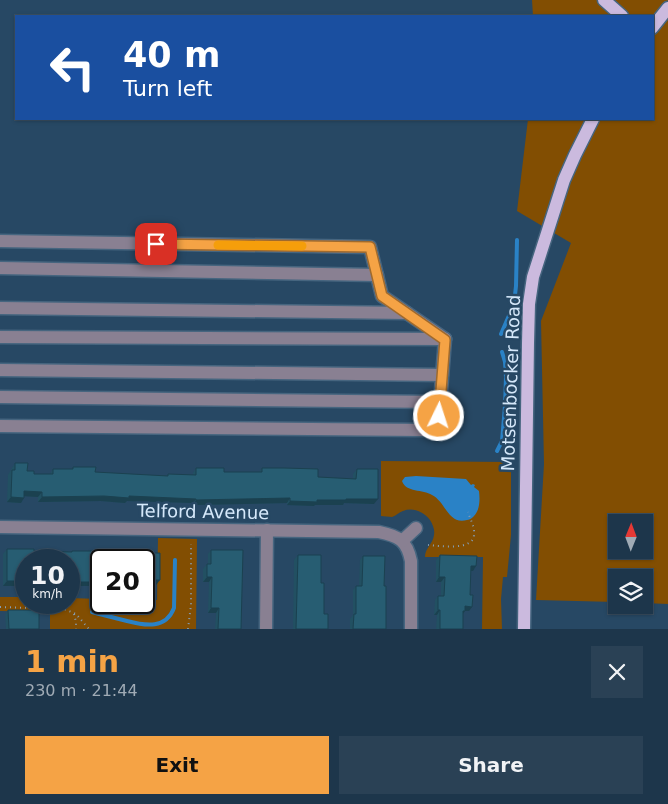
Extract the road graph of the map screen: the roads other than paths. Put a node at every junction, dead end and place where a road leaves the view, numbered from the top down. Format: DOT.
graph roads {
  1 [pos="604,0"];
  2 [pos="668,8"];
  3 [pos="621,15"];
  4 [pos="654,26"];
  5 [pos="593,120"];
  6 [pos="0,242"];
  7 [pos="0,268"];
  8 [pos="377,276"];
  9 [pos="0,308"];
  10 [pos="407,313"];
  11 [pos="0,337"];
  12 [pos="445,340"];
  13 [pos="0,370"];
  14 [pos="442,375"];
  15 [pos="0,397"];
  16 [pos="440,402"];
  17 [pos="0,426"];
  18 [pos="0,527"];
  19 [pos="416,528"];
  20 [pos="267,530"];
  21 [pos="402,541"];
  22 [pos="266,629"];
  23 [pos="411,629"];
  24 [pos="524,629"];
  1 -- 3 [label="main road"];
  2 -- 4 [label="main road"];
  5 -- 24 [label="main road, Motsenbocker Road"];
  6 -- 8 [label="street"];
  7 -- 8 [label="street"];
  8 -- 10 [label="street"];
  9 -- 10 [label="street"];
  10 -- 12 [label="street"];
  11 -- 12 [label="street"];
  12 -- 14 [label="street"];
  13 -- 14 [label="street"];
  14 -- 16 [label="street"];
  15 -- 16 [label="street"];
  16 -- 17 [label="street"];
  18 -- 20 [label="street, Telford Avenue"];
  19 -- 21 [label="street"];
  20 -- 21 [label="street, Telford Avenue"];
  20 -- 22 [label="street"];
  21 -- 23 [label="street"];
}
